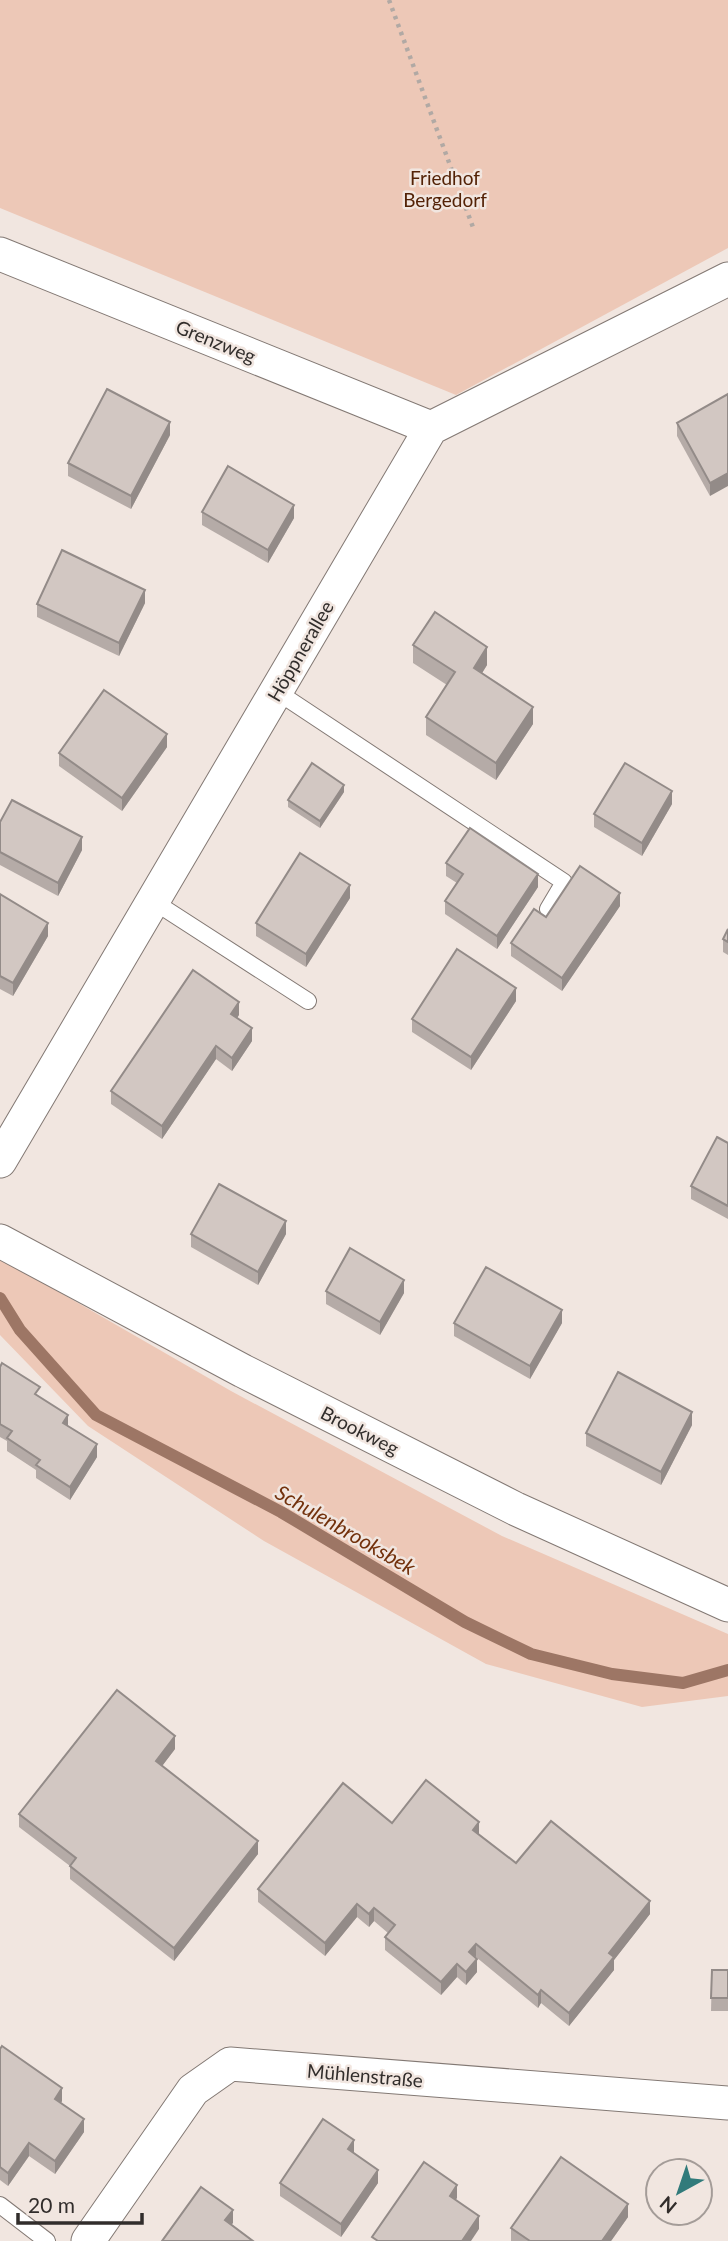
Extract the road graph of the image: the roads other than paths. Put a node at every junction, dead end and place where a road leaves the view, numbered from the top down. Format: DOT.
graph roads {
  1 [pos="0,254"];
  2 [pos="728,279"];
  3 [pos="431,428"];
  4 [pos="276,691"];
  5 [pos="153,901"];
  6 [pos="548,909"];
  7 [pos="308,1002"];
  8 [pos="0,1161"];
  9 [pos="0,1241"];
  10 [pos="728,1605"];
  11 [pos="728,2103"];
  12 [pos="0,2205"];
  13 [pos="47,2241"];
  14 [pos="88,2241"];
  1 -- 3 [label="street, Grenzweg"];
  2 -- 3 [label="street"];
  3 -- 4 [label="street, Höppnerallee"];
  4 -- 5 [label="street, Höppnerallee"];
  4 -- 6 [label="lane"];
  5 -- 7 [label="lane"];
  5 -- 8 [label="street, Höppnerallee"];
  9 -- 10 [label="street, Brookweg"];
  11 -- 14 [label="street, Mühlenstraße"];
  12 -- 13 [label="lane"];
}
